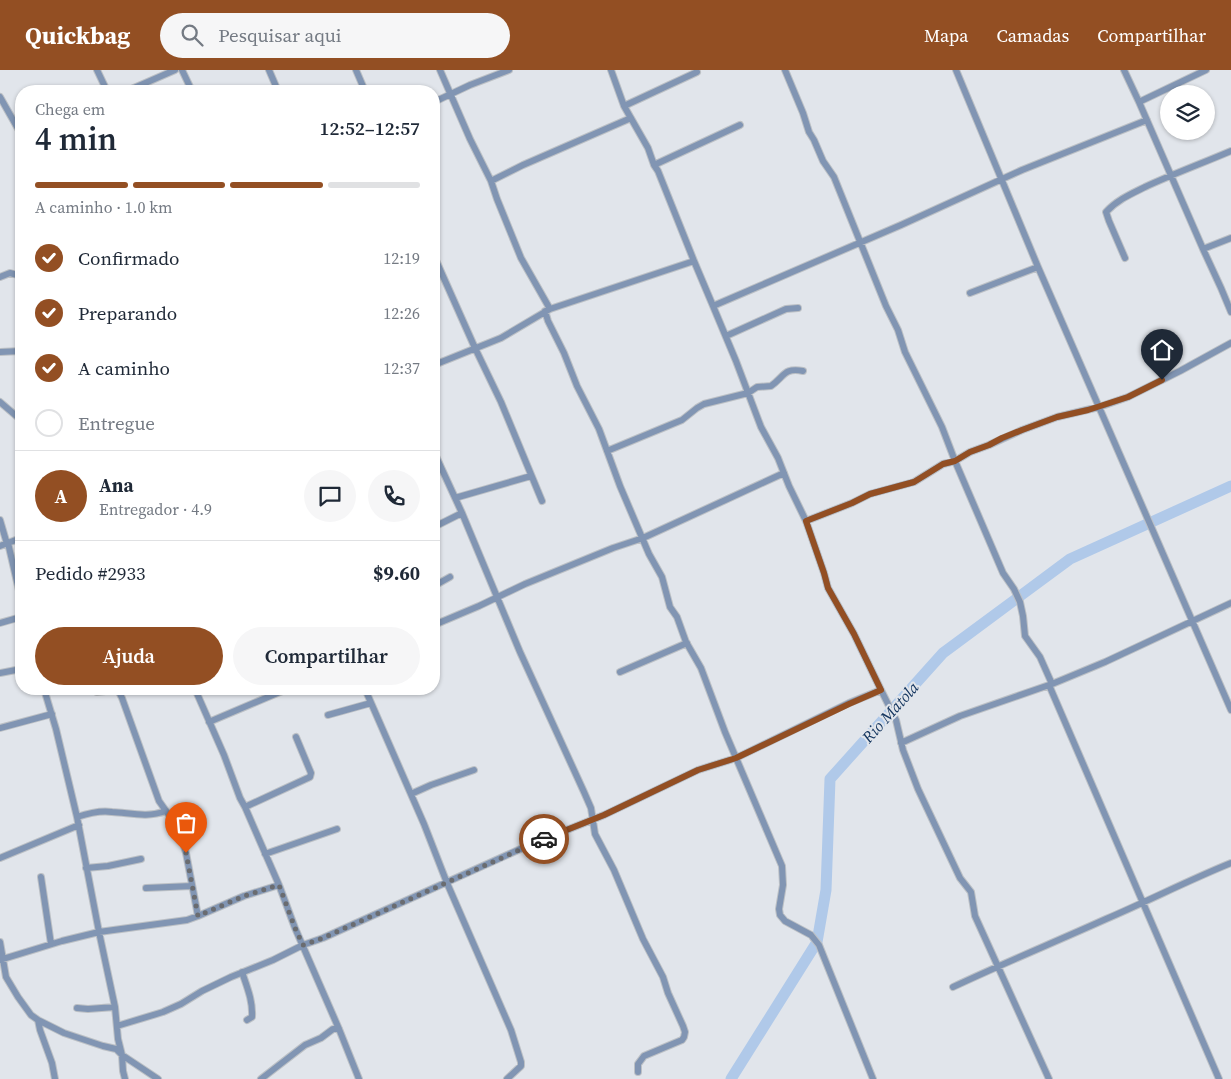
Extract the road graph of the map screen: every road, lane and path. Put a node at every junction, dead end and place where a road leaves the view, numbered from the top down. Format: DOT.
graph roads {
  1 [pos="97,70"];
  2 [pos="175,70"];
  3 [pos="182,70"];
  4 [pos="269,70"];
  5 [pos="356,70"];
  6 [pos="440,70"];
  7 [pos="509,70"];
  8 [pos="611,70"];
  9 [pos="785,70"];
  10 [pos="956,70"];
  11 [pos="1124,70"];
  12 [pos="1206,70"];
  13 [pos="697,72"];
  14 [pos="104,85"];
  15 [pos="141,85"];
  16 [pos="189,85"];
  17 [pos="275,85"];
  18 [pos="363,85"];
  19 [pos="451,94"];
  20 [pos="0,97"];
  21 [pos="440,99"];
  22 [pos="1139,102"];
  23 [pos="624,106"];
  24 [pos="631,118"];
  25 [pos="1147,120"];
  26 [pos="15,123"];
  27 [pos="740,125"];
  28 [pos="1231,150"];
  29 [pos="654,165"];
  30 [pos="1171,175"];
  31 [pos="1002,180"];
  32 [pos="491,181"];
  33 [pos="1231,238"];
  34 [pos="860,242"];
  35 [pos="1203,249"];
  36 [pos="1125,258"];
  37 [pos="694,261"];
  38 [pos="1038,267"];
  39 [pos="440,269"];
  40 [pos="0,276"];
  41 [pos="15,276"];
  42 [pos="970,293"];
  43 [pos="713,306"];
  44 [pos="798,308"];
  45 [pos="548,310"];
  46 [pos="1231,312"];
  47 [pos="538,316"];
  48 [pos="548,321"];
  49 [pos="726,336"];
  50 [pos="1231,343"];
  51 [pos="475,348"];
  52 [pos="15,351"];
  53 [pos="0,352"];
  54 [pos="440,363"];
  55 [pos="803,371"];
  56 [pos="748,393"];
  57 [pos="0,402"];
  58 [pos="1099,407"];
  59 [pos="15,415"];
  60 [pos="607,452"];
  61 [pos="955,461"];
  62 [pos="440,465"];
  63 [pos="784,473"];
  64 [pos="531,476"];
  65 [pos="455,498"];
  66 [pos="542,501"];
  67 [pos="462,512"];
  68 [pos="0,520"];
  69 [pos="806,521"];
  70 [pos="440,523"];
  71 [pos="642,538"];
  72 [pos="15,540"];
  73 [pos="8,543"];
  74 [pos="0,546"];
  75 [pos="15,573"];
  76 [pos="450,577"];
  77 [pos="440,583"];
  78 [pos="497,598"];
  79 [pos="1231,603"];
  80 [pos="15,619"];
  81 [pos="1193,620"];
  82 [pos="440,622"];
  83 [pos="0,623"];
  84 [pos="687,643"];
  85 [pos="15,670"];
  86 [pos="620,672"];
  87 [pos="0,673"];
  88 [pos="1050,684"];
  89 [pos="881,690"];
  90 [pos="46,695"];
  91 [pos="120,695"];
  92 [pos="198,695"];
  93 [pos="273,695"];
  94 [pos="368,695"];
  95 [pos="371,703"];
  96 [pos="1231,710"];
  97 [pos="52,714"];
  98 [pos="328,715"];
  99 [pos="209,722"];
  100 [pos="0,728"];
  101 [pos="296,737"];
  102 [pos="901,743"];
  103 [pos="736,758"];
  104 [pos="474,770"];
  105 [pos="411,794"];
  106 [pos="244,807"];
  107 [pos="166,812"];
  108 [pos="77,817"];
  109 [pos="593,820"];
  110 [pos="79,825"];
  111 [pos="337,830"];
  112 [pos="265,854"];
  113 [pos="0,858"];
  114 [pos="142,859"];
  115 [pos="1231,863"];
  116 [pos="86,868"];
  117 [pos="41,878"];
  118 [pos="447,883"];
  119 [pos="279,885"];
  120 [pos="192,886"];
  121 [pos="146,888"];
  122 [pos="1142,903"];
  123 [pos="198,916"];
  124 [pos="99,932"];
  125 [pos="0,942"];
  126 [pos="51,944"];
  127 [pos="303,945"];
  128 [pos="1,960"];
  129 [pos="997,966"];
  130 [pos="242,972"];
  131 [pos="953,987"];
  132 [pos="115,1007"];
  133 [pos="77,1008"];
  134 [pos="38,1020"];
  135 [pos="247,1020"];
  136 [pos="117,1026"];
  137 [pos="336,1029"];
  138 [pos="118,1039"];
  139 [pos="111,1047"];
  140 [pos="122,1055"];
  141 [pos="638,1072"];
  142 [pos="271,1076"];
  143 [pos="152,1078"];
  144 [pos="55,1079"];
  145 [pos="125,1079"];
  146 [pos="261,1079"];
  147 [pos="359,1079"];
  148 [pos="508,1079"];
  149 [pos="873,1079"];
  150 [pos="1049,1079"];
  151 [pos="1219,1079"];
  1 -- 14 [label="street"];
  2 -- 15 [label="street"];
  3 -- 16 [label="street"];
  4 -- 17 [label="street"];
  5 -- 18 [label="street"];
  6 -- 19 [label="street"];
  7 -- 19 [label="street"];
  8 -- 23 [label="street"];
  9 -- 34 [label="street"];
  10 -- 31 [label="street"];
  11 -- 22 [label="street"];
  12 -- 22 [label="street"];
  13 -- 23 [label="street"];
  19 -- 21 [label="street"];
  19 -- 32 [label="street"];
  20 -- 26 [label="street"];
  22 -- 25 [label="street"];
  23 -- 24 [label="street"];
  24 -- 29 [label="street"];
  24 -- 32 [label="street"];
  25 -- 30 [label="street"];
  25 -- 31 [label="street"];
  27 -- 29 [label="street"];
  28 -- 30 [label="street"];
  29 -- 37 [label="street"];
  30 -- 35 [label="street"];
  30 -- 36 [label="street"];
  31 -- 34 [label="street"];
  31 -- 38 [label="street"];
  32 -- 45 [label="street"];
  33 -- 35 [label="street"];
  34 -- 43 [label="street"];
  34 -- 61 [label="street"];
  35 -- 46 [label="street"];
  37 -- 43 [label="street"];
  37 -- 45 [label="street"];
  38 -- 42 [label="street"];
  38 -- 58 [label="street"];
  39 -- 51 [label="street"];
  40 -- 41 [label="street"];
  43 -- 49 [label="street"];
  44 -- 49 [label="street"];
  45 -- 47 [label="street"];
  45 -- 48 [label="street"];
  47 -- 48 [label="street"];
  47 -- 51 [label="street"];
  48 -- 60 [label="street"];
  49 -- 56 [label="street"];
  50 -- 58 [label="street"];
  51 -- 54 [label="street"];
  51 -- 64 [label="street"];
  52 -- 53 [label="street"];
  55 -- 56 [label="street"];
  56 -- 60 [label="street"];
  56 -- 63 [label="street"];
  57 -- 59 [label="street"];
  58 -- 61 [label="street"];
  58 -- 81 [label="street"];
  60 -- 71 [label="street"];
  61 -- 69 [label="street"];
  61 -- 88 [label="street"];
  62 -- 65 [label="street"];
  63 -- 69 [label="street"];
  63 -- 71 [label="street"];
  64 -- 65 [label="street"];
  64 -- 66 [label="street"];
  65 -- 67 [label="street"];
  67 -- 70 [label="street"];
  67 -- 78 [label="street"];
  68 -- 73 [label="street"];
  69 -- 89 [label="street"];
  71 -- 78 [label="street"];
  71 -- 84 [label="street"];
  72 -- 73 [label="street"];
  73 -- 74 [label="street"];
  73 -- 75 [label="street"];
  76 -- 77 [label="street"];
  78 -- 82 [label="street"];
  78 -- 109 [label="street"];
  79 -- 81 [label="street"];
  80 -- 83 [label="street"];
  81 -- 88 [label="street"];
  81 -- 96 [label="street"];
  84 -- 86 [label="street"];
  84 -- 103 [label="street"];
  85 -- 87 [label="street"];
  88 -- 102 [label="street"];
  88 -- 122 [label="street"];
  89 -- 102 [label="street"];
  89 -- 103 [label="street"];
  90 -- 97 [label="street"];
  91 -- 107 [label="street"];
  92 -- 99 [label="street"];
  93 -- 99 [label="street"];
  94 -- 95 [label="street"];
  95 -- 98 [label="street"];
  95 -- 105 [label="street"];
  97 -- 100 [label="street"];
  97 -- 108 [label="street"];
  99 -- 106 [label="street"];
  101 -- 106 [label="street"];
  102 -- 129 [label="street"];
  103 -- 109 [label="street"];
  103 -- 149 [label="street"];
  104 -- 105 [label="street"];
  105 -- 118 [label="street"];
  106 -- 112 [label="street"];
  107 -- 108 [label="street"];
  107 -- 120 [label="street"];
  108 -- 110 [label="street"];
  109 -- 118 [label="street"];
  109 -- 141 [label="street"];
  110 -- 113 [label="street"];
  110 -- 116 [label="street"];
  111 -- 112 [label="street"];
  112 -- 119 [label="street"];
  114 -- 116 [label="street"];
  115 -- 122 [label="street"];
  116 -- 124 [label="street"];
  117 -- 126 [label="street"];
  118 -- 127 [label="street"];
  118 -- 148 [label="street"];
  119 -- 123 [label="street"];
  119 -- 127 [label="street"];
  120 -- 121 [label="street"];
  120 -- 123 [label="street"];
  122 -- 129 [label="street"];
  122 -- 151 [label="street"];
  123 -- 124 [label="street"];
  124 -- 126 [label="street"];
  124 -- 132 [label="street"];
  125 -- 128 [label="street"];
  126 -- 128 [label="street"];
  127 -- 130 [label="street"];
  127 -- 137 [label="street"];
  128 -- 134 [label="street"];
  129 -- 131 [label="street"];
  129 -- 150 [label="street"];
  130 -- 135 [label="street"];
  130 -- 136 [label="street"];
  132 -- 133 [label="street"];
  132 -- 136 [label="street"];
  134 -- 139 [label="street"];
  134 -- 144 [label="street"];
  136 -- 138 [label="street"];
  137 -- 142 [label="street"];
  137 -- 147 [label="street"];
  138 -- 139 [label="street"];
  138 -- 140 [label="street"];
  139 -- 140 [label="street"];
  140 -- 143 [label="street"];
  140 -- 145 [label="street"];
  142 -- 146 [label="street"];
}
